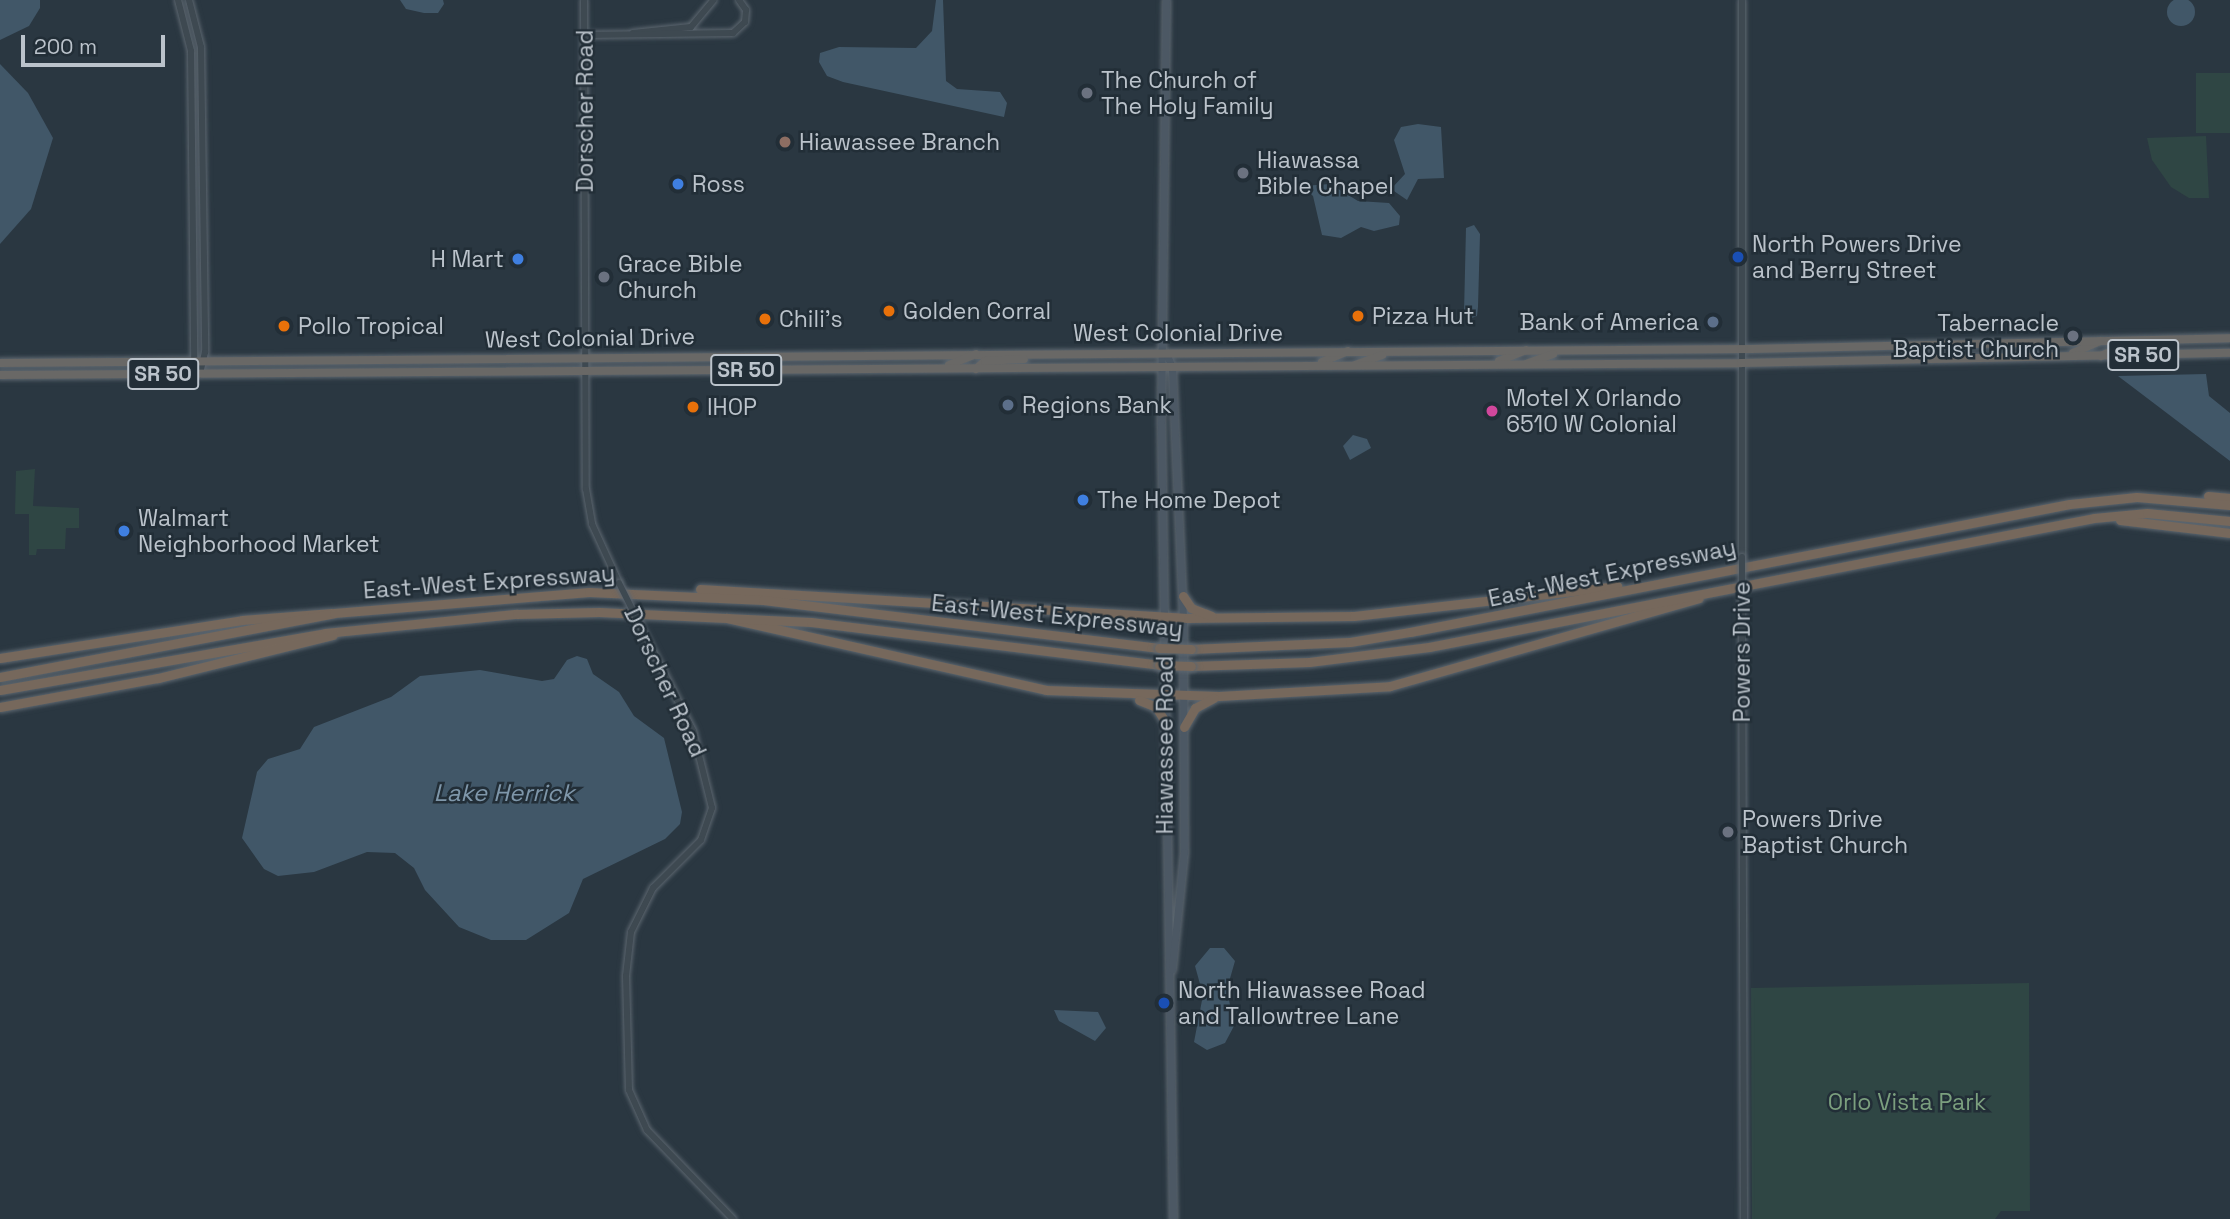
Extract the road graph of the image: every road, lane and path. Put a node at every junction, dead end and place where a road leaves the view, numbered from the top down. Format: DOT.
graph roads {
  1 [pos="178,0"];
  2 [pos="189,0"];
  3 [pos="584,0"];
  4 [pos="714,0"];
  5 [pos="739,0"];
  6 [pos="1166,0"];
  7 [pos="1742,0"];
  8 [pos="585,34"];
  9 [pos="631,34"];
  10 [pos="2230,338"];
  11 [pos="2101,341"];
  12 [pos="2141,341"];
  13 [pos="1741,349"];
  14 [pos="1526,350"];
  15 [pos="1576,350"];
  16 [pos="1348,351"];
  17 [pos="1402,351"];
  18 [pos="1166,353"];
  19 [pos="2230,353"];
  20 [pos="976,354"];
  21 [pos="1047,354"];
  22 [pos="797,356"];
  23 [pos="2101,356"];
  24 [pos="584,357"];
  25 [pos="2057,357"];
  26 [pos="412,359"];
  27 [pos="371,360"];
  28 [pos="194,361"];
  29 [pos="205,361"];
  30 [pos="43,362"];
  31 [pos="0,363"];
  32 [pos="1741,363"];
  33 [pos="1475,365"];
  34 [pos="1526,365"];
  35 [pos="1302,366"];
  36 [pos="1355,366"];
  37 [pos="1161,367"];
  38 [pos="1172,367"];
  39 [pos="929,369"];
  40 [pos="976,369"];
  41 [pos="796,370"];
  42 [pos="584,372"];
  43 [pos="331,373"];
  44 [pos="369,373"];
  45 [pos="200,374"];
  46 [pos="0,375"];
  47 [pos="13,375"];
  48 [pos="2137,497"];
  49 [pos="2230,498"];
  50 [pos="2230,505"];
  51 [pos="2094,518"];
  52 [pos="2230,521"];
  53 [pos="2230,533"];
  54 [pos="1650,583"];
  55 [pos="673,593"];
  56 [pos="1706,594"];
  57 [pos="1183,596"];
  58 [pos="334,613"];
  59 [pos="719,615"];
  60 [pos="1166,616"];
  61 [pos="1183,618"];
  62 [pos="1220,618"];
  63 [pos="338,632"];
  64 [pos="0,658"];
  65 [pos="0,677"];
  66 [pos="0,690"];
  67 [pos="1116,696"];
  68 [pos="1184,696"];
  69 [pos="1219,696"];
  70 [pos="1166,697"];
  71 [pos="0,707"];
  72 [pos="1167,723"];
  73 [pos="1184,727"];
  74 [pos="1172,969"];
  75 [pos="733,1219"];
  76 [pos="1173,1219"];
  77 [pos="1744,1219"];
  1 -- 28 [label="street"];
  2 -- 29 [label="street"];
  3 -- 8 [label="street, Dorscher Road"];
  4 -- 9 [label="street"];
  5 -- 9 [label="street"];
  6 -- 18 [label="main road, Hiawassee Road"];
  7 -- 13 [label="street, Powers Drive"];
  8 -- 9 [label="street"];
  8 -- 24 [label="street, Dorscher Road"];
  10 -- 12 [label="highway, West Colonial Drive / SR 50"];
  11 -- 12 [label="highway, West Colonial Drive / SR 50"];
  11 -- 13 [label="highway, West Colonial Drive / SR 50"];
  11 -- 25 [label="highway"];
  12 -- 23 [label="highway"];
  13 -- 15 [label="highway, West Colonial Drive / SR 50"];
  13 -- 32 [label="street, Powers Drive"];
  14 -- 15 [label="highway, West Colonial Drive / SR 50"];
  14 -- 17 [label="highway, West Colonial Drive / SR 50"];
  14 -- 33 [label="highway"];
  15 -- 34 [label="highway"];
  16 -- 17 [label="highway, West Colonial Drive / SR 50"];
  16 -- 18 [label="highway, West Colonial Drive / SR 50"];
  16 -- 35 [label="highway"];
  17 -- 36 [label="highway"];
  18 -- 21 [label="highway, West Colonial Drive / SR 50"];
  18 -- 37 [label="main road, Hiawassee Road"];
  18 -- 38 [label="main road, Hiawassee Road"];
  19 -- 23 [label="highway, West Colonial Drive / SR 50"];
  20 -- 21 [label="highway, West Colonial Drive / SR 50"];
  20 -- 22 [label="highway, West Colonial Drive / SR 50"];
  20 -- 39 [label="highway"];
  21 -- 40 [label="highway"];
  22 -- 24 [label="highway, West Colonial Drive / SR 50"];
  22 -- 41 [label="highway"];
  23 -- 25 [label="highway, West Colonial Drive / SR 50"];
  24 -- 26 [label="highway, West Colonial Drive / SR 50"];
  24 -- 42 [label="street, Dorscher Road"];
  25 -- 32 [label="highway, West Colonial Drive / SR 50"];
  26 -- 27 [label="highway, West Colonial Drive / SR 50"];
  26 -- 44 [label="highway"];
  27 -- 29 [label="highway, West Colonial Drive / SR 50"];
  27 -- 43 [label="highway"];
  28 -- 29 [label="highway, West Colonial Drive / SR 50"];
  28 -- 30 [label="highway, West Colonial Drive / SR 50"];
  28 -- 45 [label="street"];
  29 -- 45 [label="street"];
  30 -- 31 [label="highway, West Colonial Drive / SR 50"];
  30 -- 47 [label="highway"];
  32 -- 34 [label="highway, West Colonial Drive / SR 50"];
  32 -- 77 [label="street, Powers Drive, bridge"];
  33 -- 34 [label="highway, West Colonial Drive / SR 50"];
  33 -- 36 [label="highway, West Colonial Drive / SR 50"];
  35 -- 36 [label="highway, West Colonial Drive / SR 50"];
  35 -- 38 [label="highway, West Colonial Drive / SR 50"];
  37 -- 38 [label="highway, West Colonial Drive / SR 50"];
  37 -- 40 [label="highway, West Colonial Drive / SR 50"];
  37 -- 60 [label="main road, Hiawassee Road"];
  38 -- 57 [label="main road, Hiawassee Road"];
  39 -- 40 [label="highway, West Colonial Drive / SR 50"];
  39 -- 41 [label="highway, West Colonial Drive / SR 50"];
  41 -- 42 [label="highway, West Colonial Drive / SR 50"];
  42 -- 44 [label="highway, West Colonial Drive / SR 50"];
  42 -- 75 [label="street, Dorscher Road, bridge"];
  43 -- 44 [label="highway, West Colonial Drive / SR 50"];
  43 -- 45 [label="highway, West Colonial Drive / SR 50"];
  45 -- 47 [label="highway, West Colonial Drive / SR 50"];
  46 -- 47 [label="highway, West Colonial Drive / SR 50"];
  48 -- 49 [label="highway"];
  48 -- 50 [label="highway, East-West Expressway"];
  48 -- 54 [label="highway, East-West Expressway"];
  51 -- 52 [label="highway, East-West Expressway"];
  51 -- 53 [label="highway"];
  51 -- 56 [label="highway, East-West Expressway"];
  54 -- 55 [label="highway, East-West Expressway, bridge"];
  54 -- 62 [label="highway"];
  55 -- 58 [label="highway, East-West Expressway"];
  55 -- 60 [label="highway"];
  56 -- 59 [label="highway, East-West Expressway, bridge"];
  56 -- 69 [label="highway"];
  57 -- 61 [label="main road, Hiawassee Road"];
  57 -- 62 [label="highway"];
  58 -- 64 [label="highway"];
  58 -- 65 [label="highway, East-West Expressway"];
  59 -- 63 [label="highway, East-West Expressway"];
  59 -- 67 [label="highway"];
  60 -- 61 [label="highway"];
  60 -- 70 [label="main road, Hiawassee Road"];
  61 -- 62 [label="highway"];
  61 -- 68 [label="main road, Hiawassee Road"];
  63 -- 66 [label="highway, East-West Expressway"];
  63 -- 71 [label="highway"];
  67 -- 70 [label="highway"];
  67 -- 72 [label="highway"];
  68 -- 69 [label="highway"];
  68 -- 70 [label="highway"];
  68 -- 73 [label="main road, Hiawassee Road"];
  69 -- 73 [label="highway"];
  70 -- 72 [label="main road, Hiawassee Road"];
  72 -- 74 [label="main road, Hiawassee Road"];
  73 -- 74 [label="main road, Hiawassee Road"];
  74 -- 76 [label="main road, Hiawassee Road"];
}
